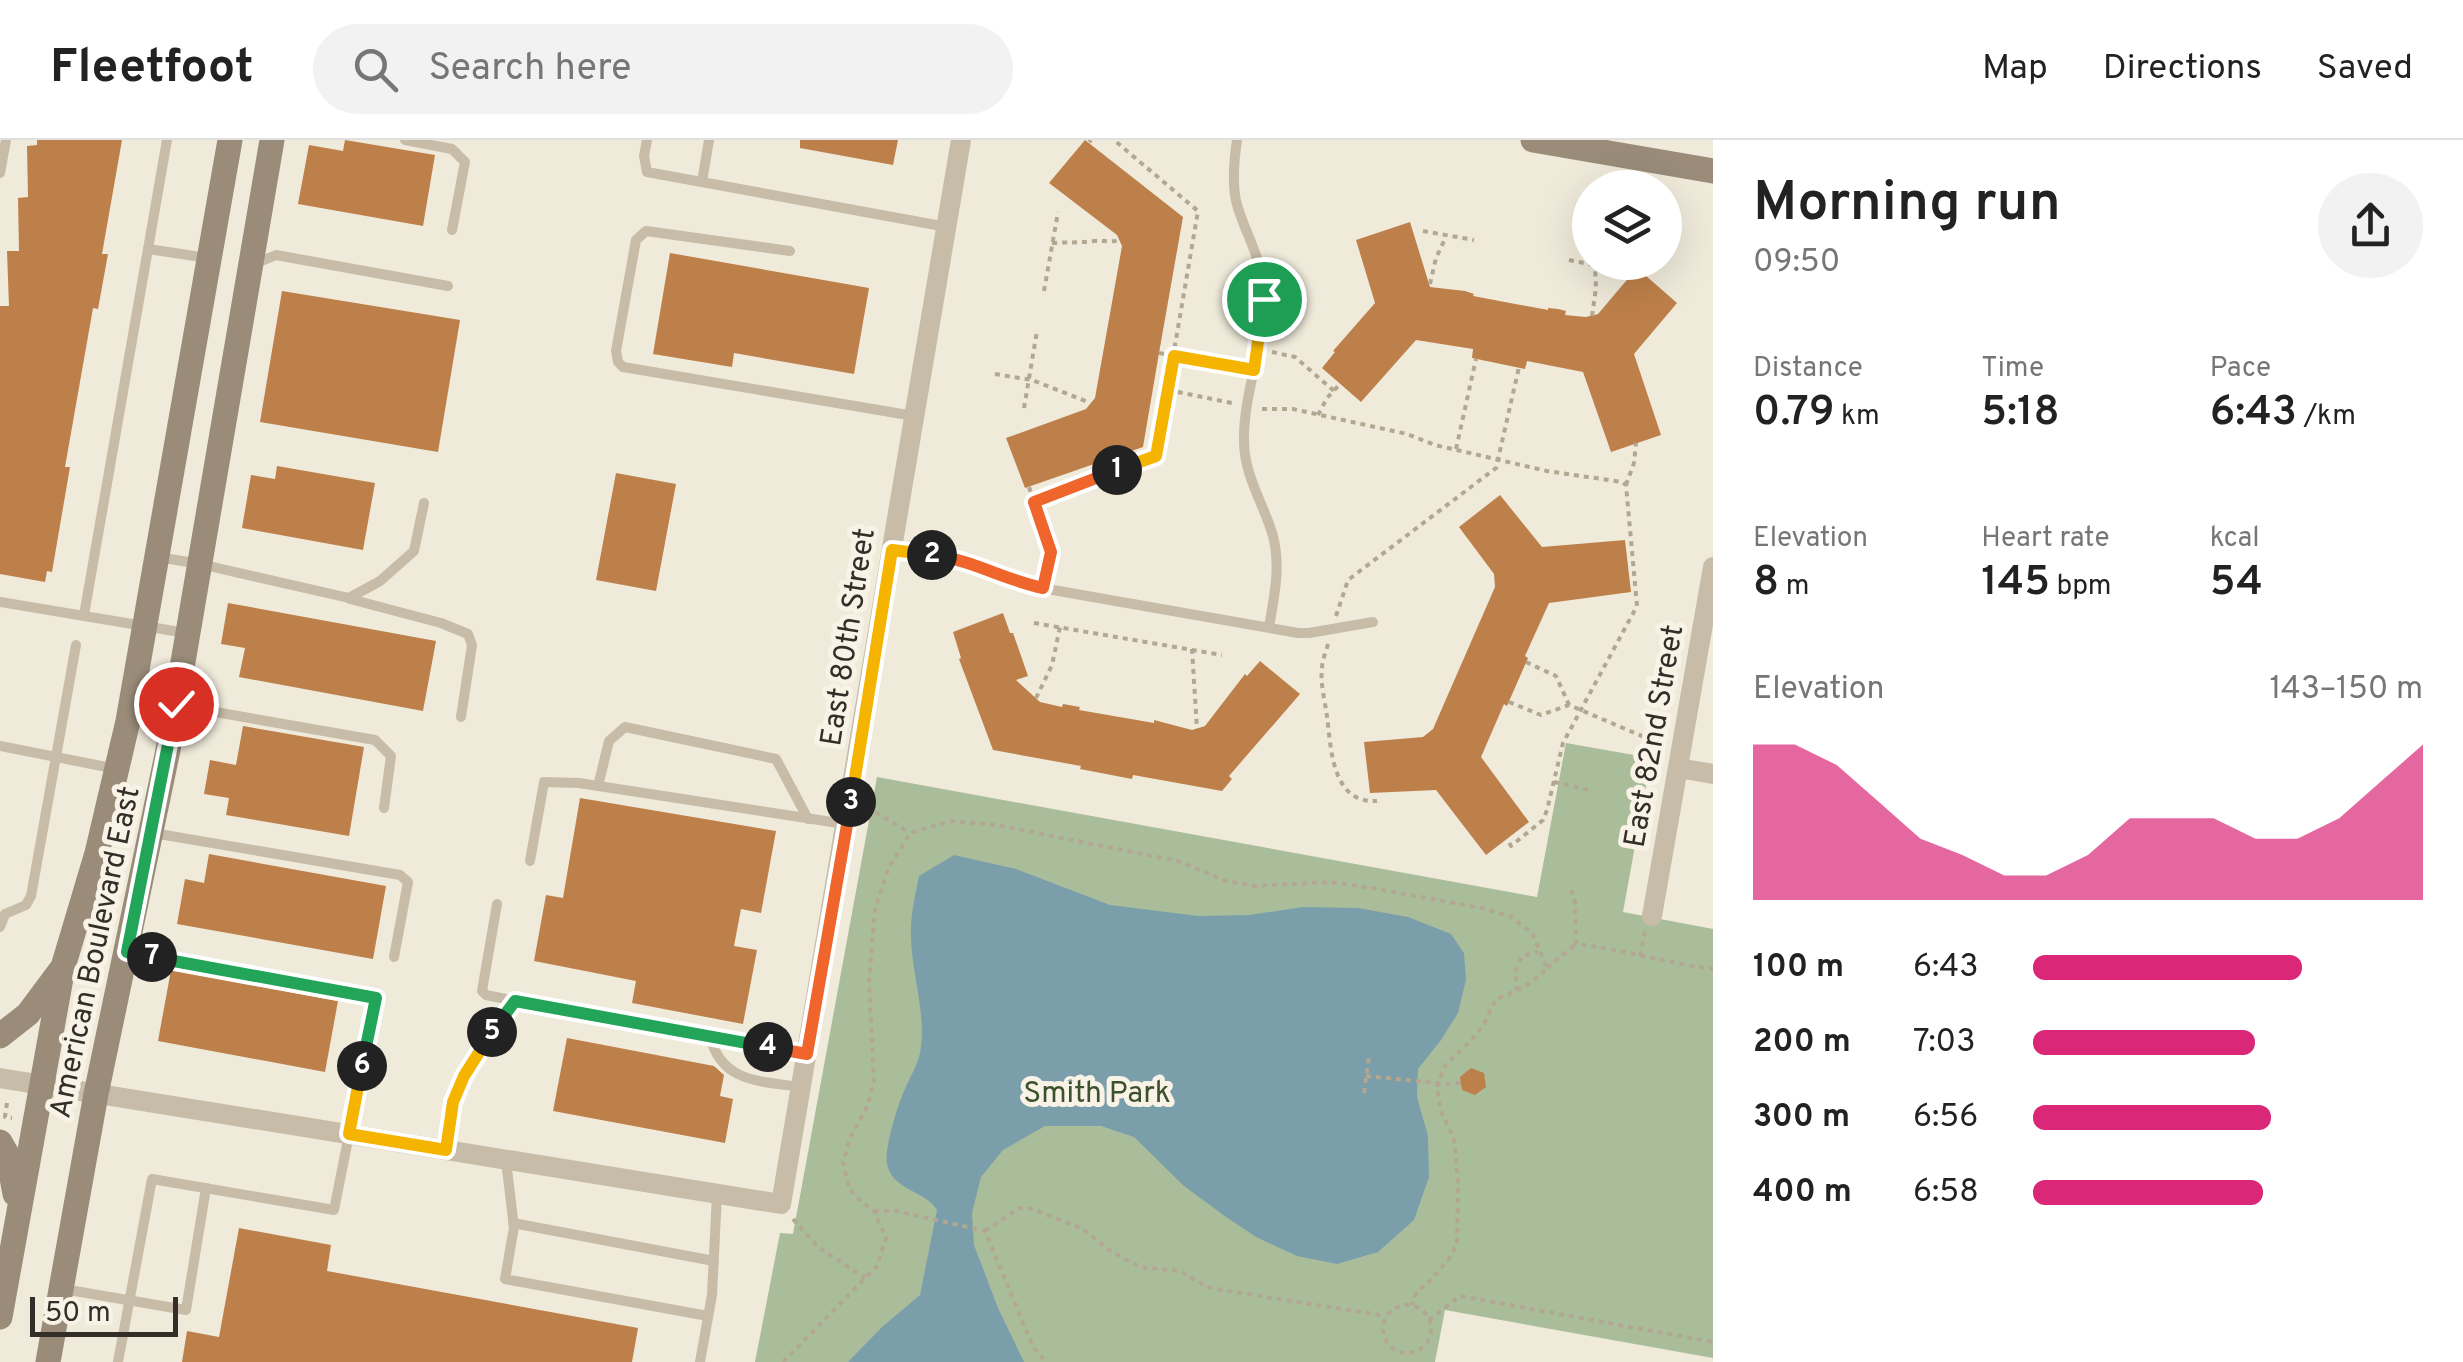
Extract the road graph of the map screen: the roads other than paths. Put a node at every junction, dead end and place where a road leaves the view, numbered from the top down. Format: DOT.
graph roads {
  1 [pos="6,140"];
  2 [pos="167,140"];
  3 [pos="230,140"];
  4 [pos="272,140"];
  5 [pos="405,140"];
  6 [pos="647,140"];
  7 [pos="709,140"];
  8 [pos="961,140"];
  9 [pos="1237,140"];
  10 [pos="1539,140"];
  11 [pos="1713,171"];
  12 [pos="0,173"];
  13 [pos="702,182"];
  14 [pos="947,226"];
  15 [pos="452,230"];
  16 [pos="148,250"];
  17 [pos="790,251"];
  18 [pos="210,258"];
  19 [pos="250,266"];
  20 [pos="448,286"];
  21 [pos="915,417"];
  22 [pos="424,503"];
  23 [pos="892,550"];
  24 [pos="157,557"];
  25 [pos="200,564"];
  26 [pos="1713,566"];
  27 [pos="348,598"];
  28 [pos="0,602"];
  29 [pos="84,615"];
  30 [pos="1373,622"];
  31 [pos="145,625"];
  32 [pos="1269,628"];
  33 [pos="188,633"];
  34 [pos="76,645"];
  35 [pos="132,697"];
  36 [pos="176,704"];
  37 [pos="461,718"];
  38 [pos="1,750"];
  39 [pos="56,757"];
  40 [pos="1678,768"];
  41 [pos="117,769"];
  42 [pos="1713,774"];
  43 [pos="598,786"];
  44 [pos="384,808"];
  45 [pos="808,819"];
  46 [pos="846,824"];
  47 [pos="152,833"];
  48 [pos="530,861"];
  49 [pos="498,904"];
  50 [pos="5,908"];
  51 [pos="1649,920"];
  52 [pos="0,926"];
  53 [pos="127,952"];
  54 [pos="394,957"];
  55 [pos="63,968"];
  56 [pos="515,1001"];
  57 [pos="0,1036"];
  58 [pos="710,1036"];
  59 [pos="807,1054"];
  60 [pos="0,1078"];
  61 [pos="40,1085"];
  62 [pos="801,1087"];
  63 [pos="96,1094"];
  64 [pos="349,1134"];
  65 [pos="0,1142"];
  66 [pos="446,1150"];
  67 [pos="506,1160"];
  68 [pos="206,1188"];
  69 [pos="717,1193"];
  70 [pos="18,1213"];
  71 [pos="514,1223"];
  72 [pos="714,1261"];
  73 [pos="62,1288"];
  74 [pos="130,1300"];
  75 [pos="708,1316"];
  76 [pos="0,1318"];
  77 [pos="48,1362"];
  78 [pos="118,1362"];
  79 [pos="700,1362"];
  1 -- 12 [label="lane"];
  2 -- 16 [label="lane"];
  3 -- 18 [label="main road, American Boulevard East"];
  4 -- 19 [label="main road, American Boulevard East"];
  5 -- 15 [label="lane"];
  6 -- 13 [label="lane"];
  7 -- 13 [label="lane"];
  8 -- 14 [label="street, East 80th Street"];
  9 -- 32 [label="lane"];
  10 -- 11 [label="main road"];
  13 -- 14 [label="lane"];
  14 -- 21 [label="street, East 80th Street"];
  16 -- 18 [label="lane"];
  16 -- 29 [label="lane"];
  17 -- 21 [label="lane"];
  18 -- 19 [label="main road"];
  18 -- 24 [label="main road, American Boulevard East"];
  19 -- 20 [label="lane"];
  19 -- 25 [label="main road, American Boulevard East"];
  21 -- 23 [label="street, East 80th Street"];
  22 -- 27 [label="lane"];
  23 -- 32 [label="lane"];
  23 -- 46 [label="street, East 80th Street"];
  24 -- 25 [label="lane"];
  24 -- 31 [label="main road, American Boulevard East"];
  25 -- 27 [label="lane"];
  25 -- 33 [label="main road, American Boulevard East"];
  26 -- 40 [label="street, East 82nd Street"];
  27 -- 37 [label="lane"];
  28 -- 29 [label="lane"];
  29 -- 31 [label="lane"];
  30 -- 32 [label="lane"];
  31 -- 33 [label="lane"];
  31 -- 35 [label="main road, American Boulevard East"];
  33 -- 36 [label="main road, American Boulevard East"];
  34 -- 39 [label="lane"];
  35 -- 36 [label="lane"];
  35 -- 41 [label="main road, American Boulevard East"];
  36 -- 44 [label="lane"];
  36 -- 47 [label="main road, American Boulevard East"];
  38 -- 39 [label="lane"];
  39 -- 41 [label="lane"];
  39 -- 50 [label="lane"];
  40 -- 42 [label="street"];
  40 -- 51 [label="street, East 82nd Street"];
  41 -- 55 [label="main road, American Boulevard East"];
  43 -- 45 [label="lane"];
  43 -- 45 [label="lane"];
  43 -- 48 [label="lane"];
  45 -- 46 [label="lane"];
  46 -- 59 [label="street, East 80th Street"];
  47 -- 53 [label="main road, American Boulevard East"];
  47 -- 54 [label="lane"];
  49 -- 56 [label="lane"];
  50 -- 52 [label="lane"];
  53 -- 63 [label="main road, American Boulevard East"];
  53 -- 64 [label="lane"];
  55 -- 57 [label="main road"];
  55 -- 61 [label="main road, American Boulevard East"];
  56 -- 58 [label="lane"];
  56 -- 66 [label="lane"];
  58 -- 59 [label="lane"];
  58 -- 62 [label="lane"];
  59 -- 62 [label="street, East 80th Street"];
  60 -- 61 [label="street"];
  61 -- 63 [label="street"];
  61 -- 70 [label="main road, American Boulevard East"];
  62 -- 69 [label="street, East 80th Street"];
  63 -- 64 [label="street"];
  63 -- 73 [label="main road, American Boulevard East"];
  64 -- 66 [label="street"];
  64 -- 68 [label="lane"];
  65 -- 70 [label="main road"];
  66 -- 67 [label="street"];
  67 -- 69 [label="street"];
  67 -- 71 [label="lane"];
  68 -- 74 [label="lane"];
  68 -- 74 [label="lane"];
  69 -- 72 [label="lane"];
  70 -- 76 [label="main road, American Boulevard East"];
  71 -- 72 [label="lane"];
  71 -- 75 [label="lane"];
  72 -- 75 [label="lane"];
  73 -- 74 [label="lane"];
  73 -- 77 [label="main road, American Boulevard East"];
  74 -- 78 [label="lane"];
  75 -- 79 [label="lane"];
}
